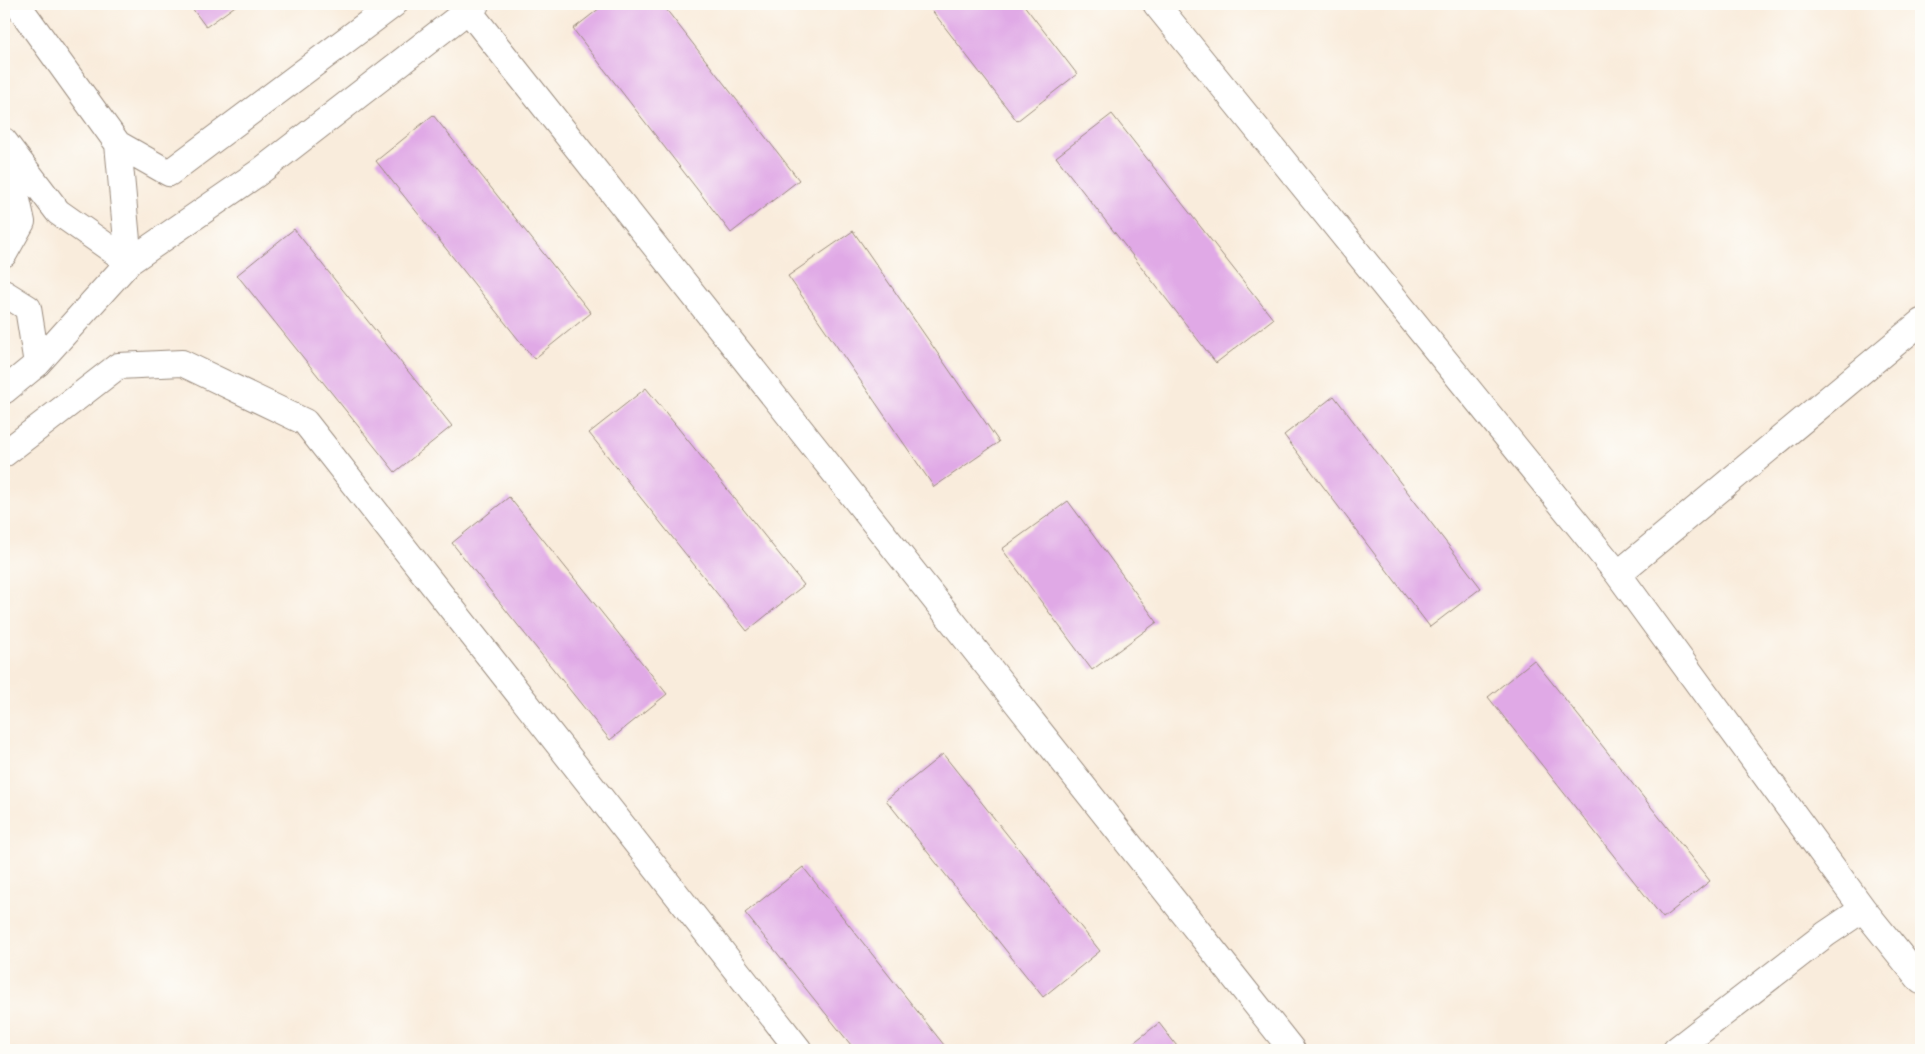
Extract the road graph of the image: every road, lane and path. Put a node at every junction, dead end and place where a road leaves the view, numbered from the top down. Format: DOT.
graph roads {
  1 [pos="18,4"];
  2 [pos="394,4"];
  3 [pos="1156,4"];
  4 [pos="472,7"];
  5 [pos="4,142"];
  6 [pos="118,144"];
  7 [pos="4,254"];
  8 [pos="129,262"];
  9 [pos="4,293"];
  10 [pos="1921,322"];
  11 [pos="37,364"];
  12 [pos="4,391"];
  13 [pos="4,454"];
  14 [pos="1618,574"];
  15 [pos="1863,909"];
  16 [pos="1921,981"];
  17 [pos="799,1050"];
  18 [pos="1292,1050"];
  19 [pos="1676,1050"];
  1 -- 6 [label="street"];
  2 -- 6 [label="street"];
  3 -- 14 [label="street"];
  4 -- 8 [label="street"];
  4 -- 18 [label="street"];
  5 -- 7 [label="street"];
  5 -- 8 [label="street"];
  6 -- 8 [label="street"];
  8 -- 11 [label="street"];
  9 -- 11 [label="street"];
  10 -- 14 [label="street"];
  11 -- 12 [label="street"];
  13 -- 17 [label="street"];
  14 -- 15 [label="street"];
  15 -- 16 [label="street"];
  15 -- 19 [label="street"];
}
